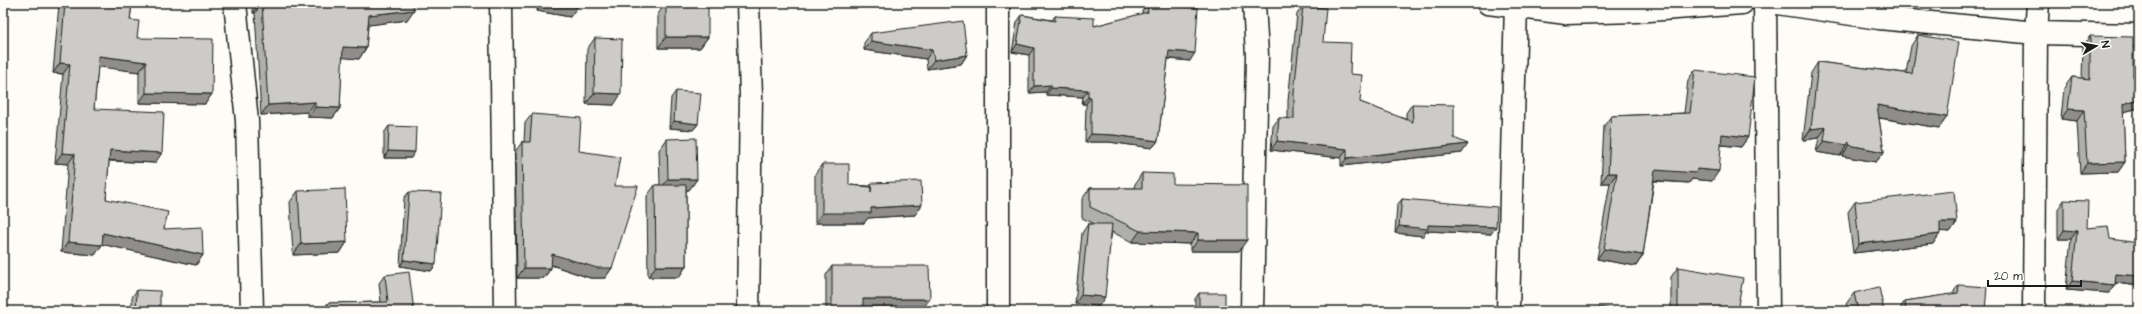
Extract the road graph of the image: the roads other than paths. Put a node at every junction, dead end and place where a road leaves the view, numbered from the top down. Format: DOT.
graph roads {
  1 [pos="235,3"];
  2 [pos="501,3"];
  3 [pos="748,3"];
  4 [pos="998,3"];
  5 [pos="1254,3"];
  6 [pos="1488,3"];
  7 [pos="1742,3"];
  8 [pos="1765,3"];
  9 [pos="1777,3"];
  10 [pos="2038,3"];
  11 [pos="1516,4"];
  12 [pos="2036,33"];
  13 [pos="2139,35"];
  14 [pos="252,311"];
  15 [pos="505,311"];
  16 [pos="748,311"];
  17 [pos="998,311"];
  18 [pos="1252,311"];
  19 [pos="1508,311"];
  20 [pos="1768,311"];
  21 [pos="2034,311"];
  1 -- 14 [label="street"];
  2 -- 15 [label="street"];
  3 -- 16 [label="street"];
  4 -- 17 [label="street"];
  5 -- 18 [label="street"];
  6 -- 11 [label="street"];
  7 -- 11 [label="street"];
  8 -- 20 [label="street"];
  9 -- 12 [label="street"];
  10 -- 12 [label="street"];
  11 -- 19 [label="street"];
  12 -- 13 [label="street"];
  12 -- 21 [label="street"];
}
